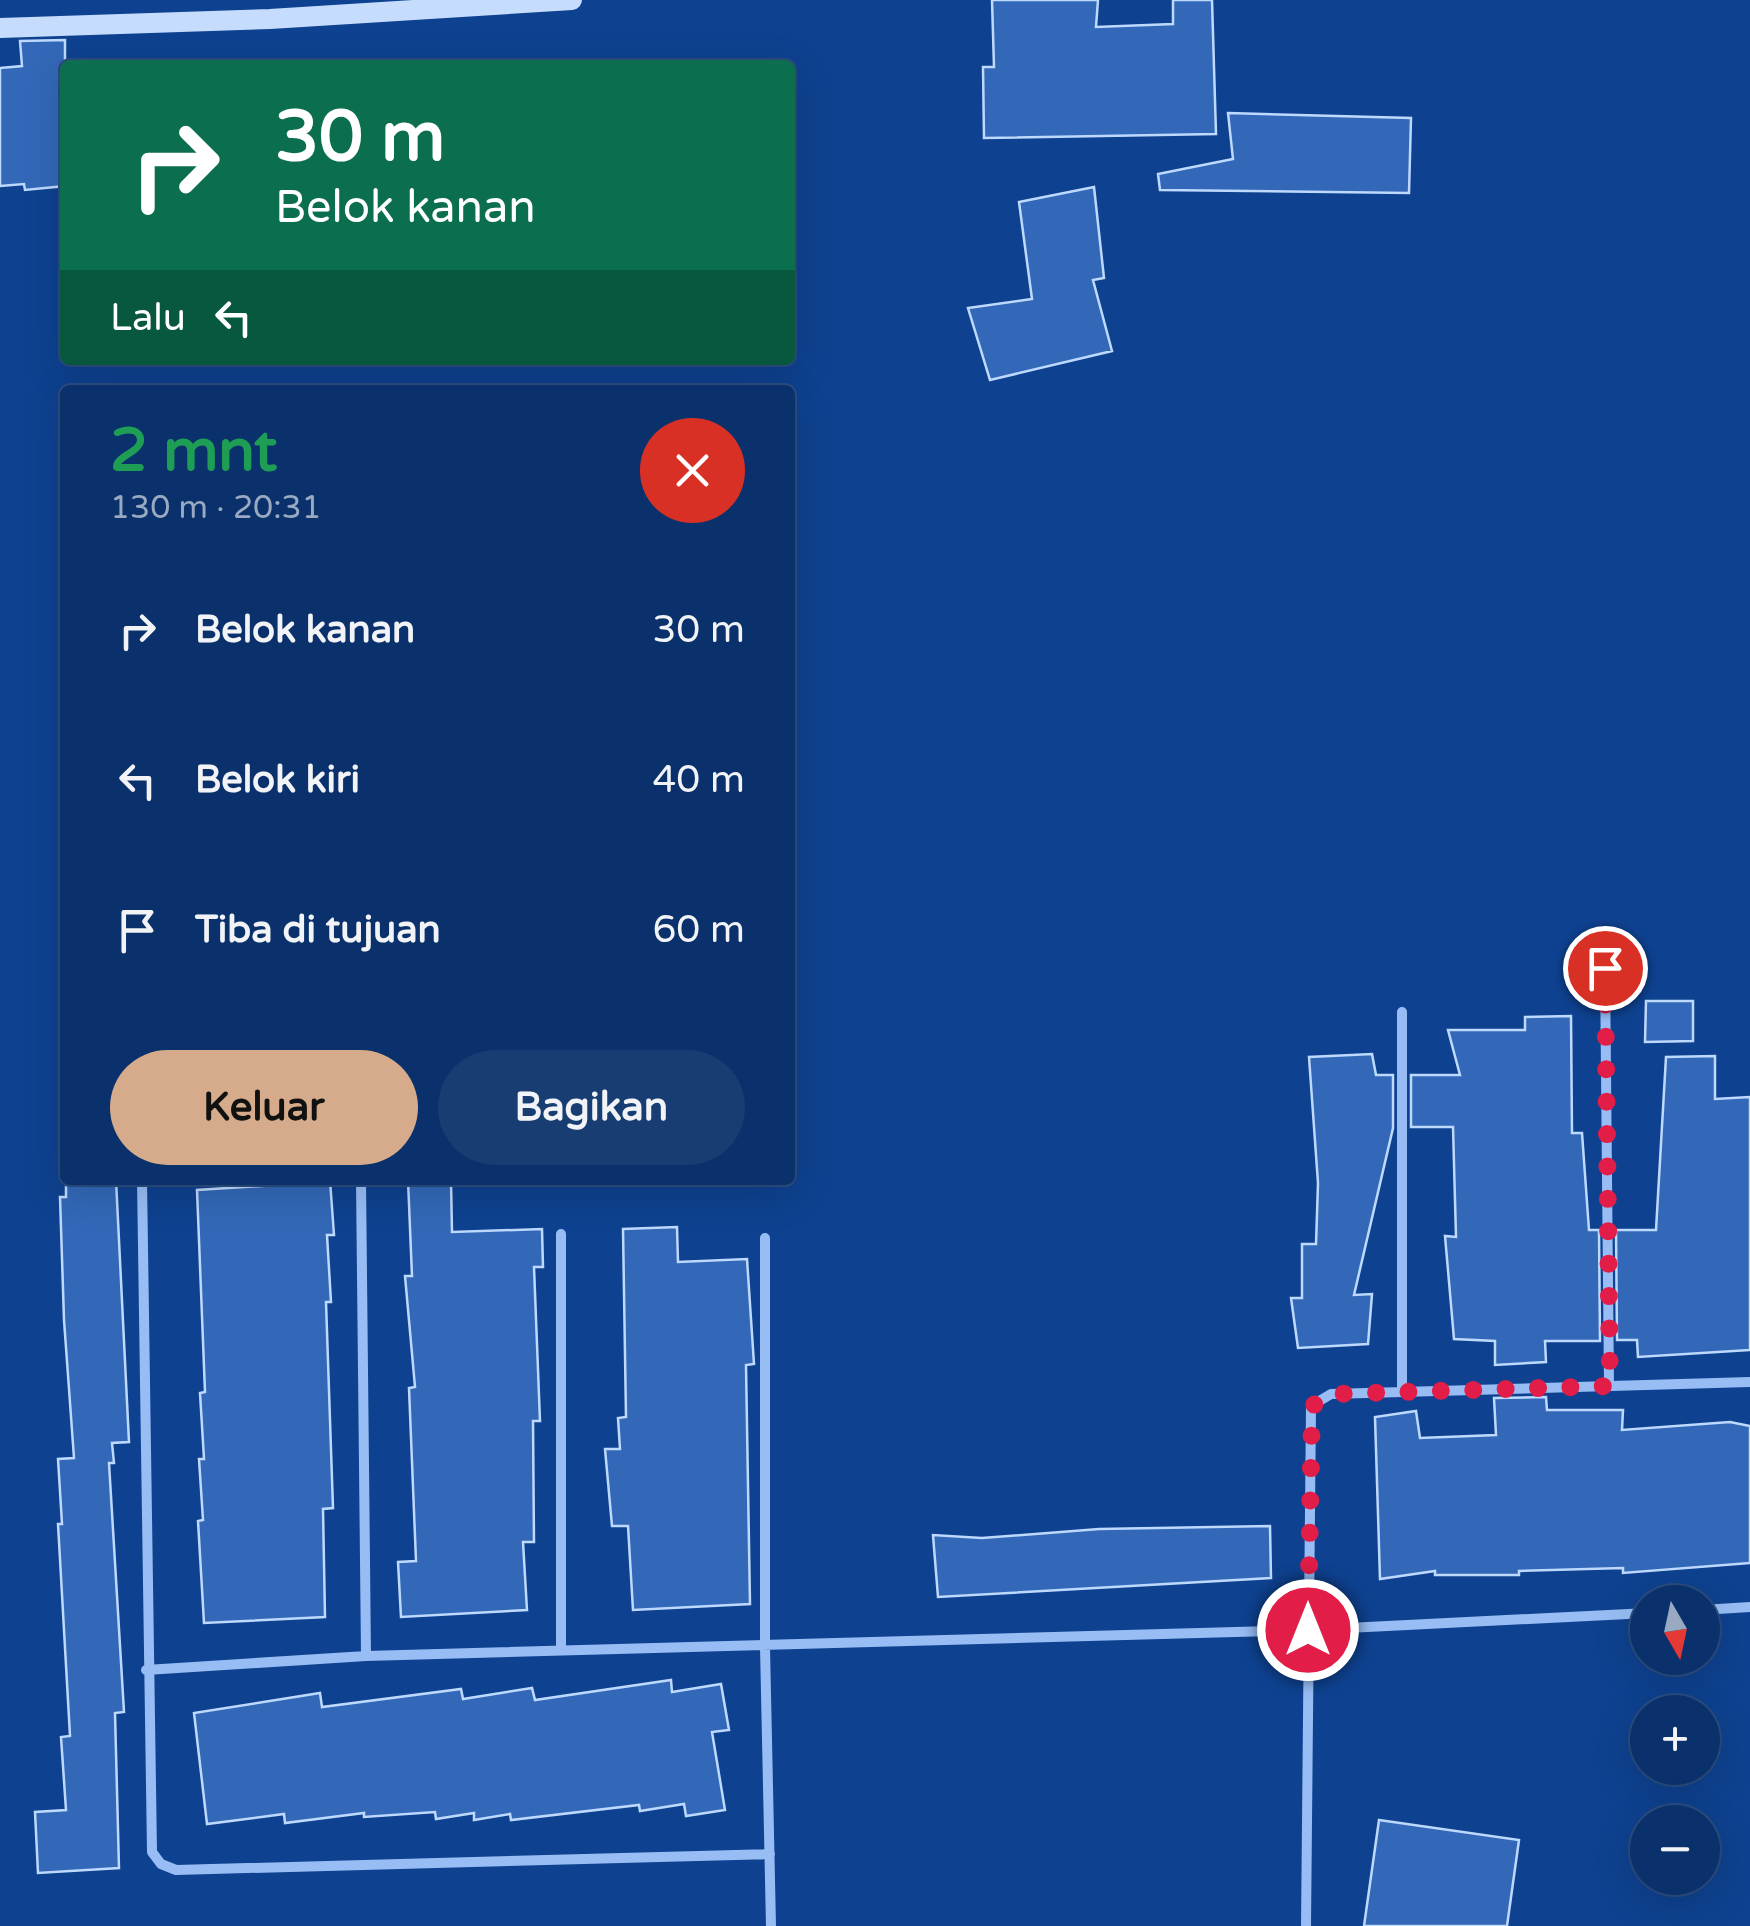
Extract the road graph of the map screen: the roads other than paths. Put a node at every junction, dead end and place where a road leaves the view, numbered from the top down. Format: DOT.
graph roads {
  1 [pos="572,0"];
  2 [pos="0,28"];
  3 [pos="1605,968"];
  4 [pos="1402,1012"];
  5 [pos="142,1185"];
  6 [pos="361,1185"];
  7 [pos="561,1234"];
  8 [pos="765,1238"];
  9 [pos="1750,1382"];
  10 [pos="1610,1386"];
  11 [pos="1402,1391"];
  12 [pos="1750,1607"];
  13 [pos="1720,1609"];
  14 [pos="1630,1614"];
  15 [pos="1308,1630"];
  16 [pos="765,1647"];
  17 [pos="561,1649"];
  18 [pos="366,1656"];
  19 [pos="146,1670"];
  20 [pos="770,1854"];
  21 [pos="771,1926"];
  22 [pos="1306,1926"];
  1 -- 2 [label="street"];
  3 -- 10 [label="street"];
  4 -- 11 [label="street"];
  5 -- 19 [label="street"];
  6 -- 18 [label="street"];
  7 -- 17 [label="street"];
  8 -- 16 [label="street"];
  9 -- 10 [label="street"];
  10 -- 11 [label="street"];
  11 -- 15 [label="street"];
  12 -- 13 [label="street"];
  14 -- 15 [label="street"];
  15 -- 16 [label="street"];
  15 -- 22 [label="street"];
  16 -- 17 [label="street"];
  16 -- 20 [label="street"];
  17 -- 18 [label="street"];
  18 -- 19 [label="street"];
  19 -- 20 [label="street"];
  20 -- 21 [label="street"];
}
